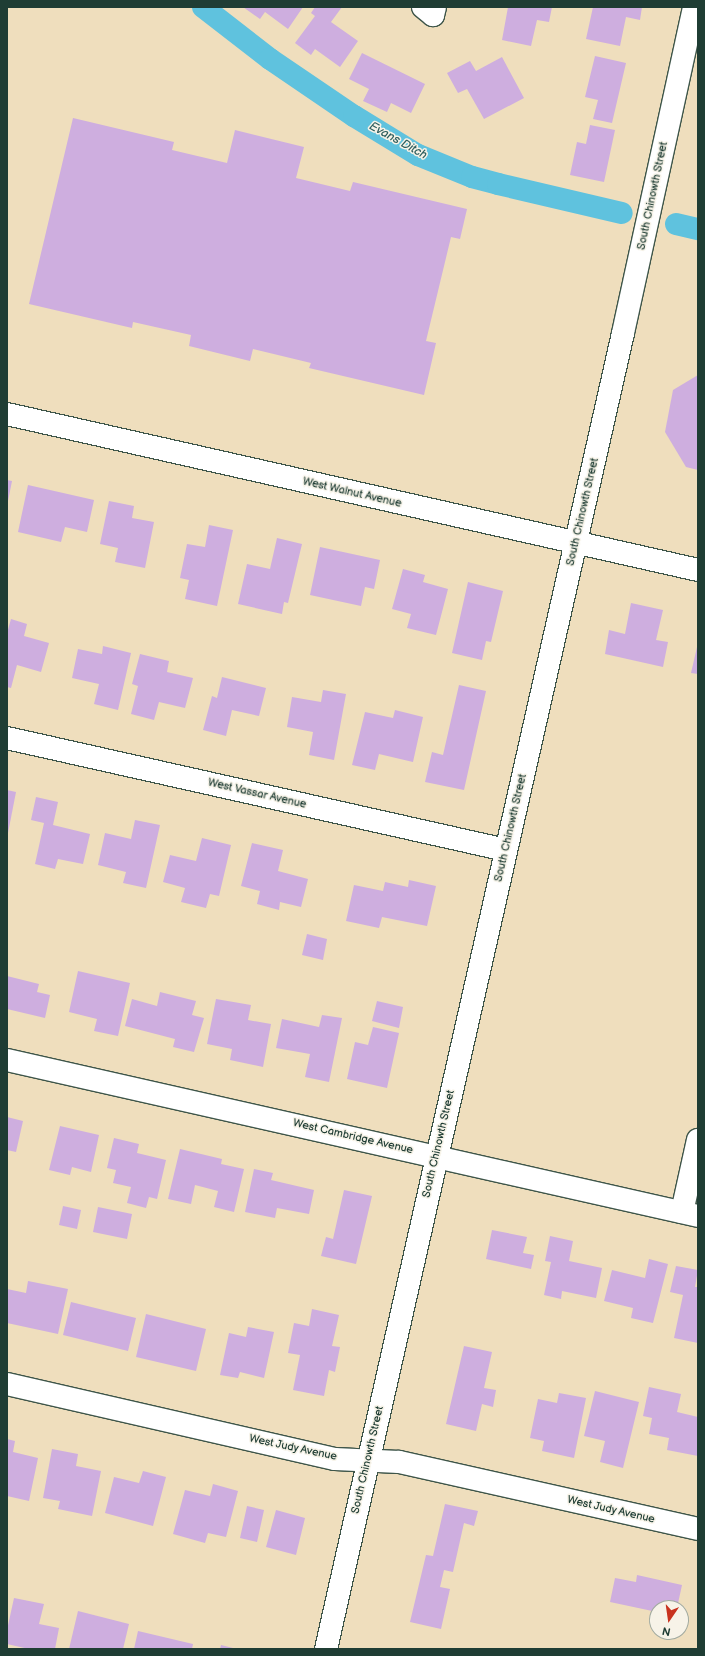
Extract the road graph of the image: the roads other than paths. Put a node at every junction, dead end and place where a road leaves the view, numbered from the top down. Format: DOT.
graph roads {
  1 [pos="694,7"];
  2 [pos="7,414"];
  3 [pos="576,543"];
  4 [pos="698,570"];
  5 [pos="7,738"];
  6 [pos="506,850"];
  7 [pos="7,1060"];
  8 [pos="698,1140"];
  9 [pos="436,1156"];
  10 [pos="690,1214"];
  11 [pos="7,1384"];
  12 [pos="368,1460"];
  13 [pos="698,1529"];
  14 [pos="326,1649"];
  1 -- 3 [label="street, South Chinowth Street"];
  2 -- 3 [label="street, West Walnut Avenue"];
  3 -- 4 [label="street, West Walnut Avenue"];
  3 -- 6 [label="street, South Chinowth Street"];
  5 -- 6 [label="street, West Vassar Avenue"];
  6 -- 9 [label="street, South Chinowth Street"];
  7 -- 9 [label="street, West Cambridge Avenue"];
  8 -- 10 [label="street"];
  9 -- 10 [label="street, West Cambridge Avenue"];
  9 -- 12 [label="street, South Chinowth Street"];
  11 -- 12 [label="street, West Judy Avenue"];
  12 -- 13 [label="street, West Judy Avenue"];
  12 -- 14 [label="street, South Chinowth Street"];
}
